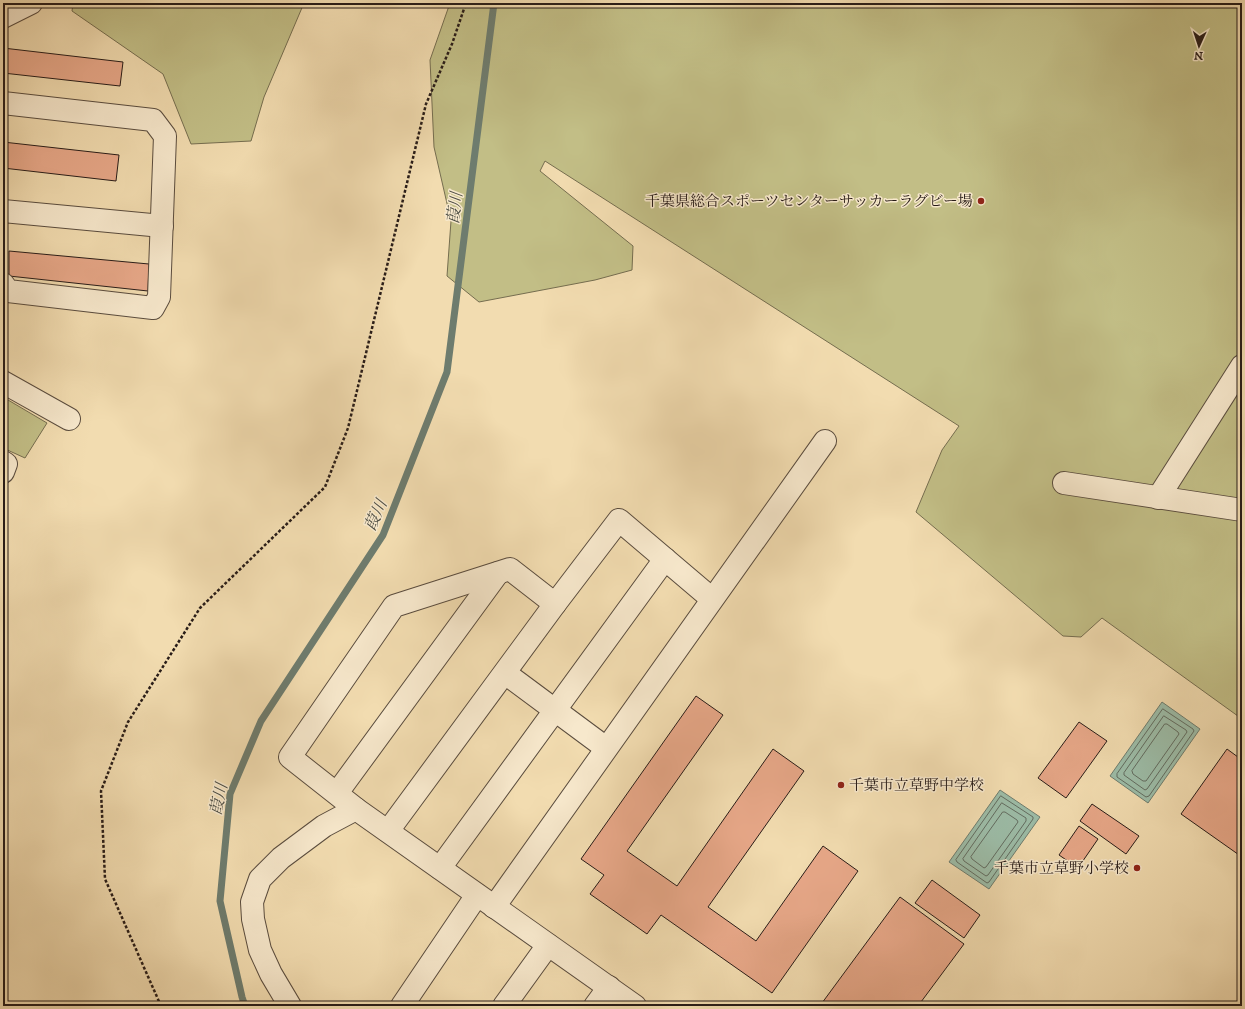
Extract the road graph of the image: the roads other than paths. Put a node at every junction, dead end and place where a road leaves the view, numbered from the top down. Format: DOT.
graph roads {
  1 [pos="3,103"];
  2 [pos="3,211"];
  3 [pos="3,217"];
  4 [pos="162,226"];
  5 [pos="3,284"];
  6 [pos="1242,366"];
  7 [pos="3,382"];
  8 [pos="69,419"];
  9 [pos="825,441"];
  10 [pos="3,462"];
  11 [pos="3,472"];
  12 [pos="1064,483"];
  13 [pos="1158,498"];
  14 [pos="1242,510"];
  15 [pos="665,559"];
  16 [pos="498,573"];
  17 [pos="712,599"];
  18 [pos="555,604"];
  19 [pos="505,673"];
  20 [pos="555,711"];
  21 [pos="606,748"];
  22 [pos="337,793"];
  23 [pos="356,808"];
  24 [pos="388,831"];
  25 [pos="440,868"];
  26 [pos="476,895"];
  27 [pos="494,907"];
  28 [pos="548,945"];
  29 [pos="609,987"];
  30 [pos="290,1006"];
  31 [pos="402,1006"];
  32 [pos="504,1006"];
  33 [pos="595,1006"];
  34 [pos="635,1006"];
  1 -- 4 [label="street"];
  2 -- 3 [label="street"];
  2 -- 4 [label="street"];
  4 -- 5 [label="street"];
  6 -- 13 [label="street"];
  7 -- 8 [label="street"];
  9 -- 17 [label="street"];
  10 -- 11 [label="street"];
  12 -- 13 [label="street"];
  13 -- 14 [label="street"];
  15 -- 17 [label="street"];
  15 -- 18 [label="street"];
  15 -- 20 [label="street"];
  16 -- 18 [label="street"];
  16 -- 22 [label="street"];
  16 -- 22 [label="street"];
  17 -- 21 [label="street"];
  18 -- 19 [label="street"];
  19 -- 20 [label="street"];
  19 -- 24 [label="street"];
  20 -- 21 [label="street"];
  20 -- 25 [label="street"];
  21 -- 27 [label="street"];
  22 -- 23 [label="street"];
  23 -- 24 [label="street"];
  23 -- 30 [label="street"];
  24 -- 25 [label="street"];
  25 -- 26 [label="street"];
  26 -- 27 [label="street"];
  26 -- 31 [label="street"];
  27 -- 28 [label="street"];
  28 -- 29 [label="street"];
  28 -- 32 [label="street"];
  29 -- 33 [label="street"];
  29 -- 34 [label="street"];
}
